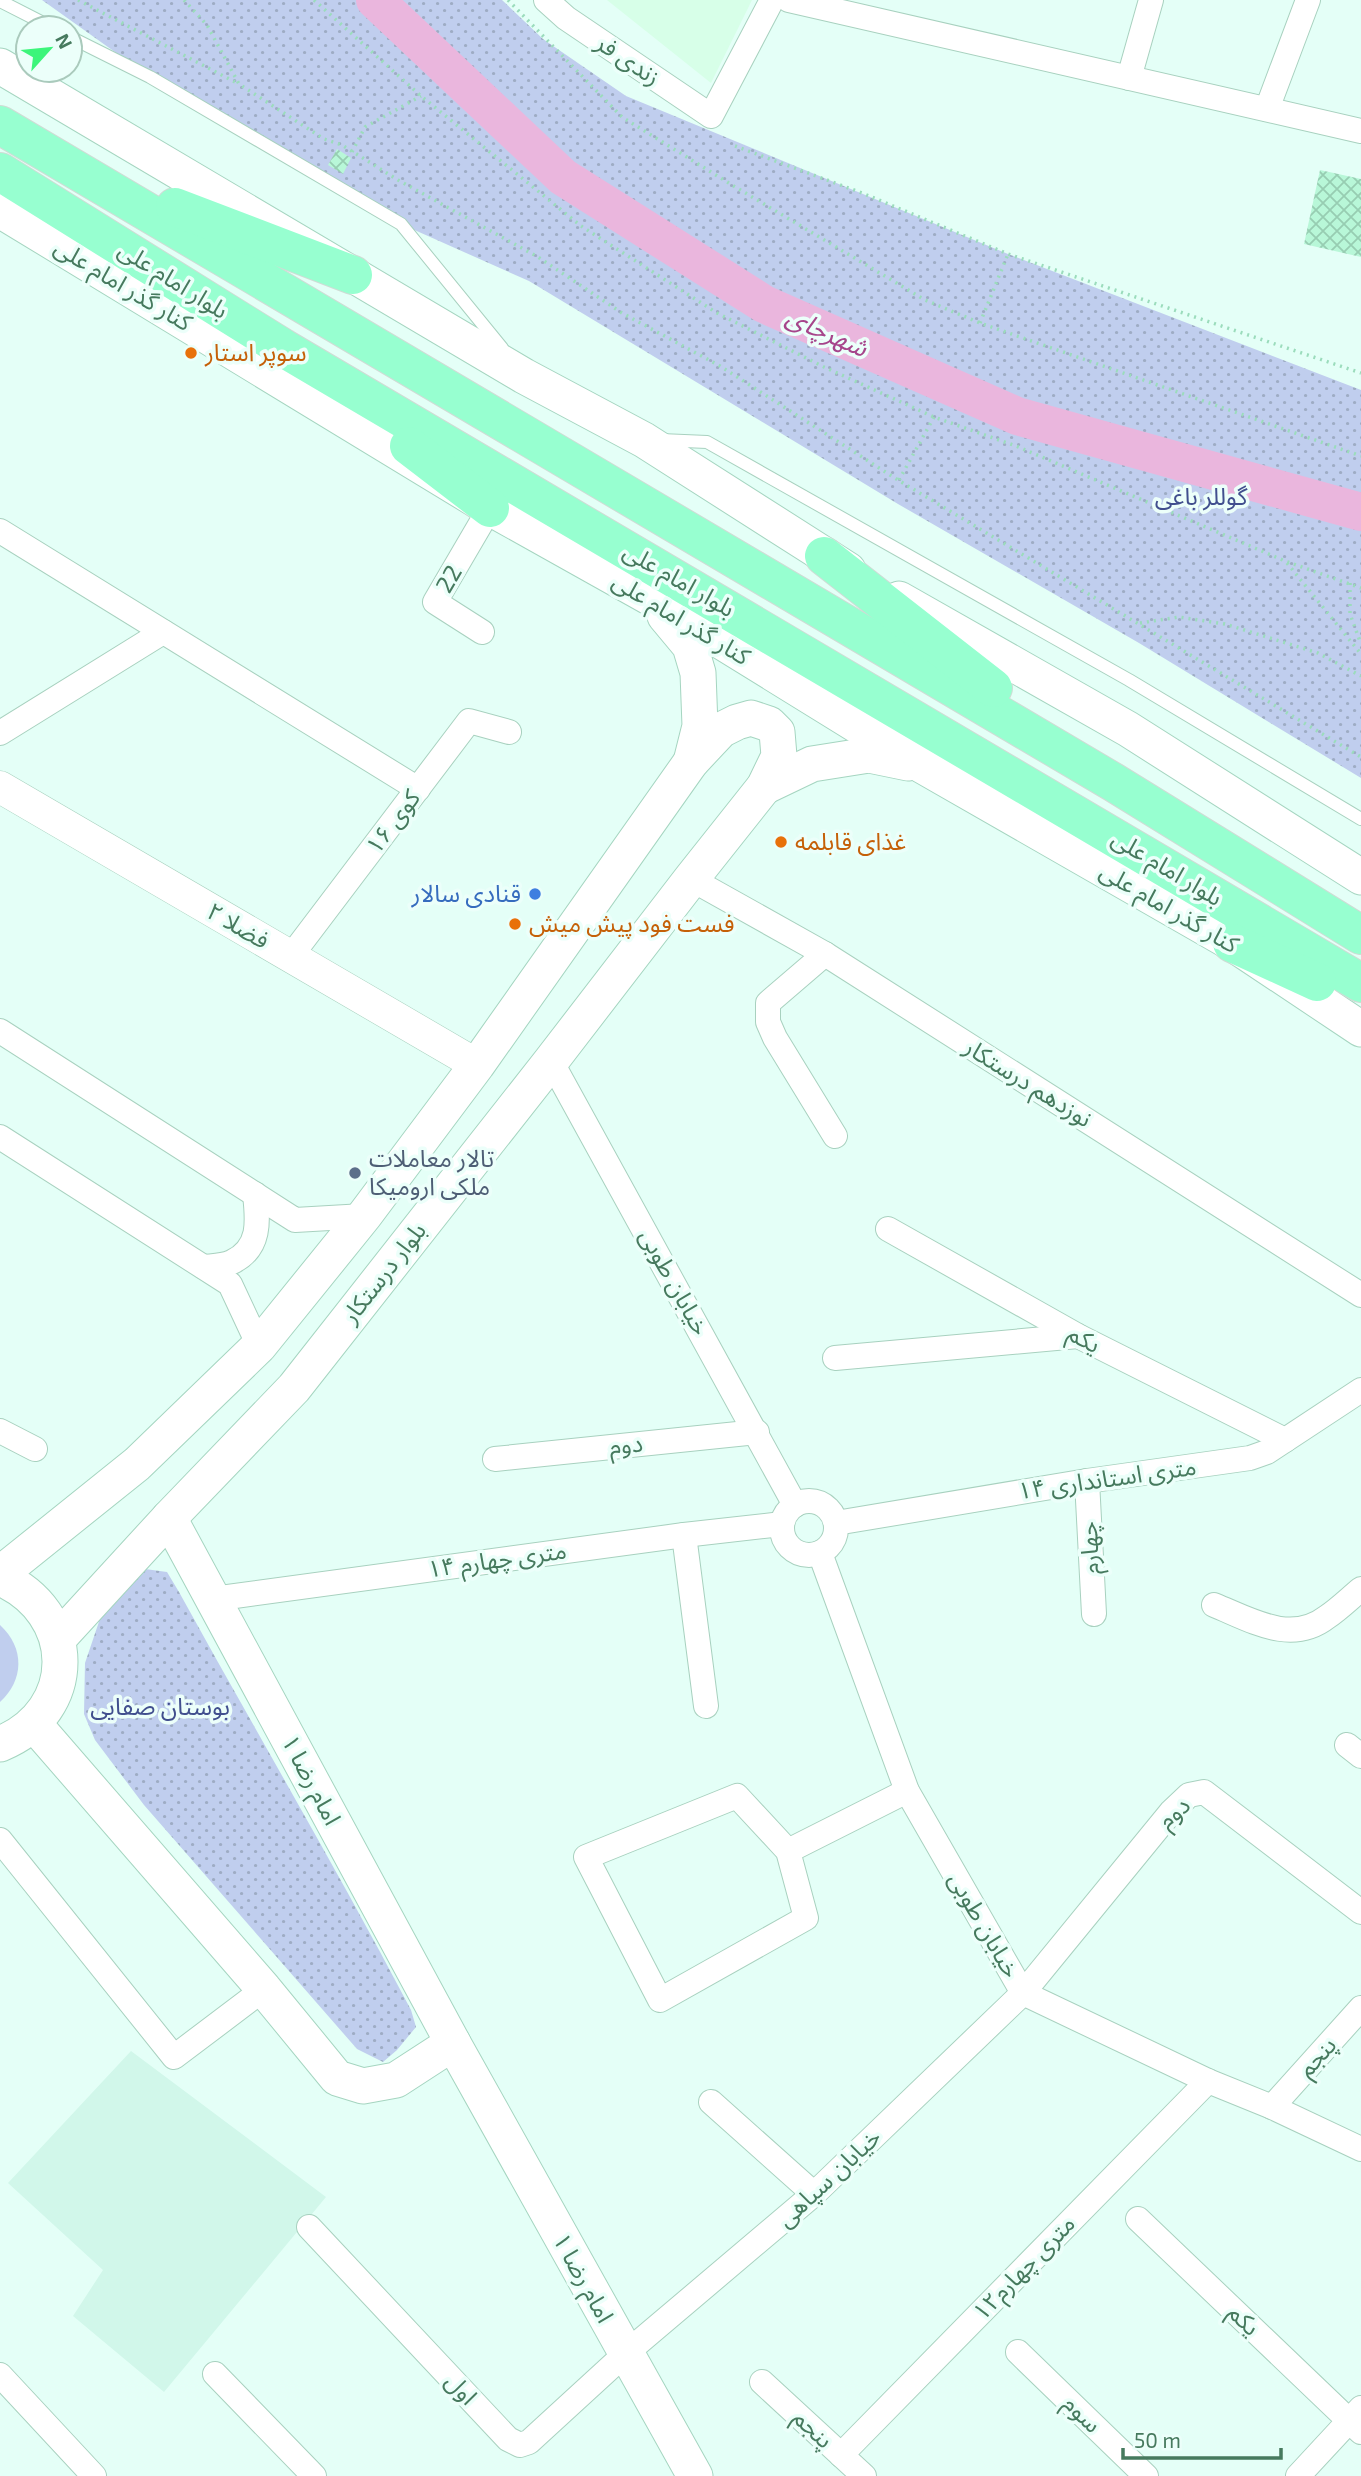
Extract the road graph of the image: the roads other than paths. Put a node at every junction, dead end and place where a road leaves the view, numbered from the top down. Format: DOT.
graph roads {
  1 [pos="546,0"];
  2 [pos="772,0"];
  3 [pos="789,0"];
  4 [pos="1151,0"];
  5 [pos="1308,0"];
  6 [pos="0,1"];
  7 [pos="26,14"];
  8 [pos="84,44"];
  9 [pos="0,66"];
  10 [pos="1129,78"];
  11 [pos="1267,109"];
  12 [pos="0,125"];
  13 [pos="1361,131"];
  14 [pos="74,169"];
  15 [pos="0,172"];
  16 [pos="0,210"];
  17 [pos="353,275"];
  18 [pos="283,348"];
  19 [pos="524,376"];
  20 [pos="644,440"];
  21 [pos="490,508"];
  22 [pos="0,531"];
  23 [pos="824,556"];
  24 [pos="650,598"];
  25 [pos="163,632"];
  26 [pos="482,632"];
  27 [pos="509,732"];
  28 [pos="0,733"];
  29 [pos="691,762"];
  30 [pos="922,766"];
  31 [pos="1113,782"];
  32 [pos="0,787"];
  33 [pos="764,788"];
  34 [pos="418,789"];
  35 [pos="1361,819"];
  36 [pos="1361,877"];
  37 [pos="691,879"];
  38 [pos="1361,935"];
  39 [pos="1233,943"];
  40 [pos="825,954"];
  41 [pos="291,956"];
  42 [pos="1361,983"];
  43 [pos="1361,1002"];
  44 [pos="1361,1029"];
  45 [pos="0,1031"];
  46 [pos="551,1061"];
  47 [pos="477,1065"];
  48 [pos="835,1136"];
  49 [pos="0,1137"];
  50 [pos="255,1194"];
  51 [pos="363,1216"];
  52 [pos="888,1229"];
  53 [pos="204,1267"];
  54 [pos="1361,1296"];
  55 [pos="1077,1336"];
  56 [pos="259,1346"];
  57 [pos="835,1358"];
  58 [pos="1361,1390"];
  59 [pos="0,1431"];
  60 [pos="757,1432"];
  61 [pos="1285,1440"];
  62 [pos="35,1449"];
  63 [pos="495,1459"];
  64 [pos="1087,1481"];
  65 [pos="788,1514"];
  66 [pos="169,1518"];
  67 [pos="836,1522"];
  68 [pos="684,1535"];
  69 [pos="820,1553"];
  70 [pos="0,1576"];
  71 [pos="1361,1589"];
  72 [pos="213,1599"];
  73 [pos="1214,1605"];
  74 [pos="1094,1614"];
  75 [pos="58,1639"];
  76 [pos="706,1706"];
  77 [pos="34,1724"];
  78 [pos="0,1744"];
  79 [pos="908,1791"];
  80 [pos="0,1840"];
  81 [pos="788,1851"];
  82 [pos="1361,1912"];
  83 [pos="264,1989"];
  84 [pos="1023,1993"];
  85 [pos="1361,2008"];
  86 [pos="453,2043"];
  87 [pos="1208,2081"];
  88 [pos="711,2102"];
  89 [pos="1272,2107"];
  90 [pos="1361,2149"];
  91 [pos="814,2194"];
  92 [pos="1138,2219"];
  93 [pos="309,2227"];
  94 [pos="1018,2352"];
  95 [pos="625,2354"];
  96 [pos="215,2374"];
  97 [pos="0,2375"];
  98 [pos="762,2382"];
  99 [pos="1357,2420"];
  100 [pos="841,2455"];
  101 [pos="94,2476"];
  102 [pos="314,2476"];
  103 [pos="695,2476"];
  104 [pos="864,2476"];
  105 [pos="1146,2476"];
  106 [pos="1298,2476"];
  1 -- 2 [label="street, زندی فر"];
  3 -- 10 [label="street"];
  4 -- 10 [label="street"];
  5 -- 11 [label="street"];
  6 -- 7 [label="lane"];
  8 -- 19 [label="lane"];
  9 -- 17 [label="main road"];
  10 -- 11 [label="street"];
  11 -- 13 [label="street"];
  12 -- 14 [label="highway, بلوار امام علی"];
  14 -- 17 [label="highway"];
  14 -- 31 [label="highway, بلوار امام علی"];
  15 -- 18 [label="highway, بلوار امام علی"];
  16 -- 21 [label="main road, کنار گذر امام علی"];
  17 -- 19 [label="main road"];
  18 -- 21 [label="highway"];
  18 -- 42 [label="highway, بلوار امام علی"];
  19 -- 20 [label="main road"];
  20 -- 23 [label="main road"];
  20 -- 35 [label="lane"];
  21 -- 24 [label="main road, کنار گذر امام علی"];
  21 -- 26 [label="street, 22"];
  22 -- 25 [label="street"];
  23 -- 31 [label="highway"];
  23 -- 36 [label="main road"];
  24 -- 29 [label="main road"];
  24 -- 30 [label="main road, کنار گذر امام علی"];
  25 -- 28 [label="street"];
  25 -- 34 [label="street"];
  27 -- 34 [label="street, کوی ۱۶"];
  29 -- 33 [label="main road"];
  29 -- 47 [label="main road"];
  30 -- 33 [label="main road"];
  30 -- 39 [label="main road, کنار گذر امام علی"];
  31 -- 38 [label="highway, بلوار امام علی"];
  32 -- 41 [label="street, فضلا ۲"];
  33 -- 37 [label="main road, بلوار درستکار"];
  34 -- 41 [label="street, کوی ۱۶"];
  37 -- 40 [label="street, نوزدهم درستکار"];
  37 -- 46 [label="main road, بلوار درستکار"];
  39 -- 43 [label="highway"];
  39 -- 44 [label="main road, کنار گذر امام علی"];
  40 -- 48 [label="street"];
  40 -- 54 [label="street, نوزدهم درستکار"];
  41 -- 47 [label="street, فضلا ۲"];
  45 -- 50 [label="street"];
  46 -- 60 [label="street, خیابان طوبی"];
  46 -- 66 [label="main road, بلوار درستکار"];
  47 -- 51 [label="main road"];
  49 -- 53 [label="street"];
  50 -- 51 [label="street"];
  50 -- 53 [label="street"];
  51 -- 56 [label="main road"];
  52 -- 55 [label="street, یکم"];
  53 -- 56 [label="street"];
  55 -- 57 [label="street"];
  55 -- 61 [label="street, یکم"];
  56 -- 70 [label="main road"];
  58 -- 61 [label="street, ۱۴ متری استانداری"];
  59 -- 62 [label="street"];
  60 -- 63 [label="street, دوم"];
  60 -- 65 [label="street, خیابان طوبی"];
  61 -- 64 [label="street, ۱۴ متری استانداری"];
  64 -- 67 [label="street, ۱۴ متری استانداری"];
  64 -- 74 [label="street, چهارم"];
  65 -- 67 [label="street"];
  65 -- 68 [label="street, ۱۴ متری چهارم"];
  65 -- 69 [label="street"];
  66 -- 72 [label="main road, امام رضا ۱"];
  66 -- 75 [label="main road, بلوار درستکار"];
  67 -- 69 [label="street"];
  68 -- 72 [label="street, ۱۴ متری چهارم"];
  68 -- 76 [label="street"];
  69 -- 79 [label="street, خیابان طوبی"];
  70 -- 75 [label="main road"];
  71 -- 73 [label="street"];
  72 -- 86 [label="main road, امام رضا ۱"];
  75 -- 77 [label="main road"];
  77 -- 78 [label="main road"];
  77 -- 83 [label="main road"];
  79 -- 81 [label="street"];
  79 -- 84 [label="street, خیابان طوبی"];
  80 -- 83 [label="street"];
  81 -- 81 [label="street"];
  82 -- 84 [label="street, دوم"];
  83 -- 86 [label="main road"];
  84 -- 87 [label="street, خیابان طوبی"];
  84 -- 91 [label="street, خیابان سپاهی"];
  85 -- 89 [label="street, پنجم"];
  86 -- 95 [label="main road, امام رضا ۱"];
  87 -- 89 [label="street, خیابان طوبی"];
  87 -- 100 [label="street, ۱۲متری چهارم"];
  88 -- 91 [label="street"];
  89 -- 90 [label="street, خیابان طوبی"];
  91 -- 95 [label="street, خیابان سپاهی"];
  92 -- 99 [label="street, یکم"];
  93 -- 95 [label="street, اول"];
  94 -- 105 [label="street, سوم"];
  95 -- 103 [label="main road, امام رضا ۱"];
  96 -- 102 [label="street"];
  97 -- 101 [label="street"];
  98 -- 100 [label="street, پنجم"];
  99 -- 106 [label="street"];
  100 -- 104 [label="street, پنجم"];
}
